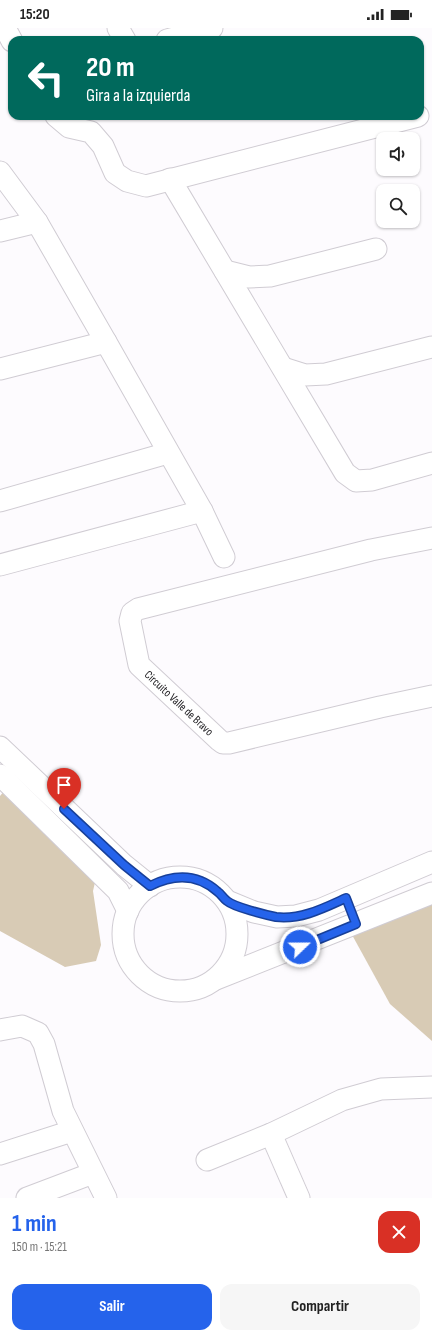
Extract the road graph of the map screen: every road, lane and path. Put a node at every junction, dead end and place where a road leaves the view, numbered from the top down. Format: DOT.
graph roads {
  1 [pos="212,28"];
  2 [pos="182,36"];
  3 [pos="61,120"];
  4 [pos="403,120"];
  5 [pos="0,172"];
  6 [pos="170,180"];
  7 [pos="37,222"];
  8 [pos="0,231"];
  9 [pos="376,250"];
  10 [pos="225,271"];
  11 [pos="106,342"];
  12 [pos="432,347"];
  13 [pos="283,368"];
  14 [pos="0,369"];
  15 [pos="168,452"];
  16 [pos="432,463"];
  17 [pos="0,501"];
  18 [pos="202,511"];
  19 [pos="432,538"];
  20 [pos="224,557"];
  21 [pos="0,565"];
  22 [pos="432,696"];
  23 [pos="0,747"];
  24 [pos="0,774"];
  25 [pos="56,800"];
  26 [pos="41,815"];
  27 [pos="432,862"];
  28 [pos="150,886"];
  29 [pos="432,893"];
  30 [pos="346,898"];
  31 [pos="227,901"];
  32 [pos="128,910"];
  33 [pos="356,924"];
  34 [pos="212,981"];
  35 [pos="0,1030"];
  36 [pos="432,1087"];
  37 [pos="72,1131"];
  38 [pos="271,1134"];
  39 [pos="0,1154"];
  40 [pos="207,1160"];
  41 [pos="93,1174"];
  42 [pos="27,1198"];
  43 [pos="106,1198"];
  44 [pos="299,1198"];
  1 -- 2 [label="street"];
  3 -- 6 [label="street"];
  4 -- 6 [label="street"];
  5 -- 7 [label="street"];
  6 -- 10 [label="street"];
  7 -- 8 [label="street"];
  7 -- 11 [label="street"];
  9 -- 10 [label="street"];
  10 -- 13 [label="street"];
  11 -- 14 [label="street"];
  11 -- 15 [label="street"];
  12 -- 13 [label="street"];
  13 -- 16 [label="street"];
  15 -- 17 [label="street"];
  15 -- 18 [label="street"];
  18 -- 20 [label="street"];
  18 -- 21 [label="street"];
  19 -- 22 [label="street, Circuito Valle de Bravo"];
  23 -- 25 [label="street"];
  24 -- 26 [label="street"];
  25 -- 26 [label="street"];
  25 -- 28 [label="street"];
  26 -- 32 [label="street"];
  27 -- 30 [label="street"];
  28 -- 31 [label="street"];
  28 -- 32 [label="street"];
  29 -- 33 [label="street"];
  30 -- 31 [label="street"];
  30 -- 33 [label="street"];
  31 -- 34 [label="street"];
  32 -- 34 [label="street"];
  33 -- 34 [label="street"];
  35 -- 37 [label="street"];
  36 -- 38 [label="street"];
  37 -- 39 [label="street"];
  37 -- 41 [label="street"];
  38 -- 40 [label="street"];
  38 -- 44 [label="street"];
  41 -- 42 [label="street"];
  41 -- 43 [label="street"];
}
